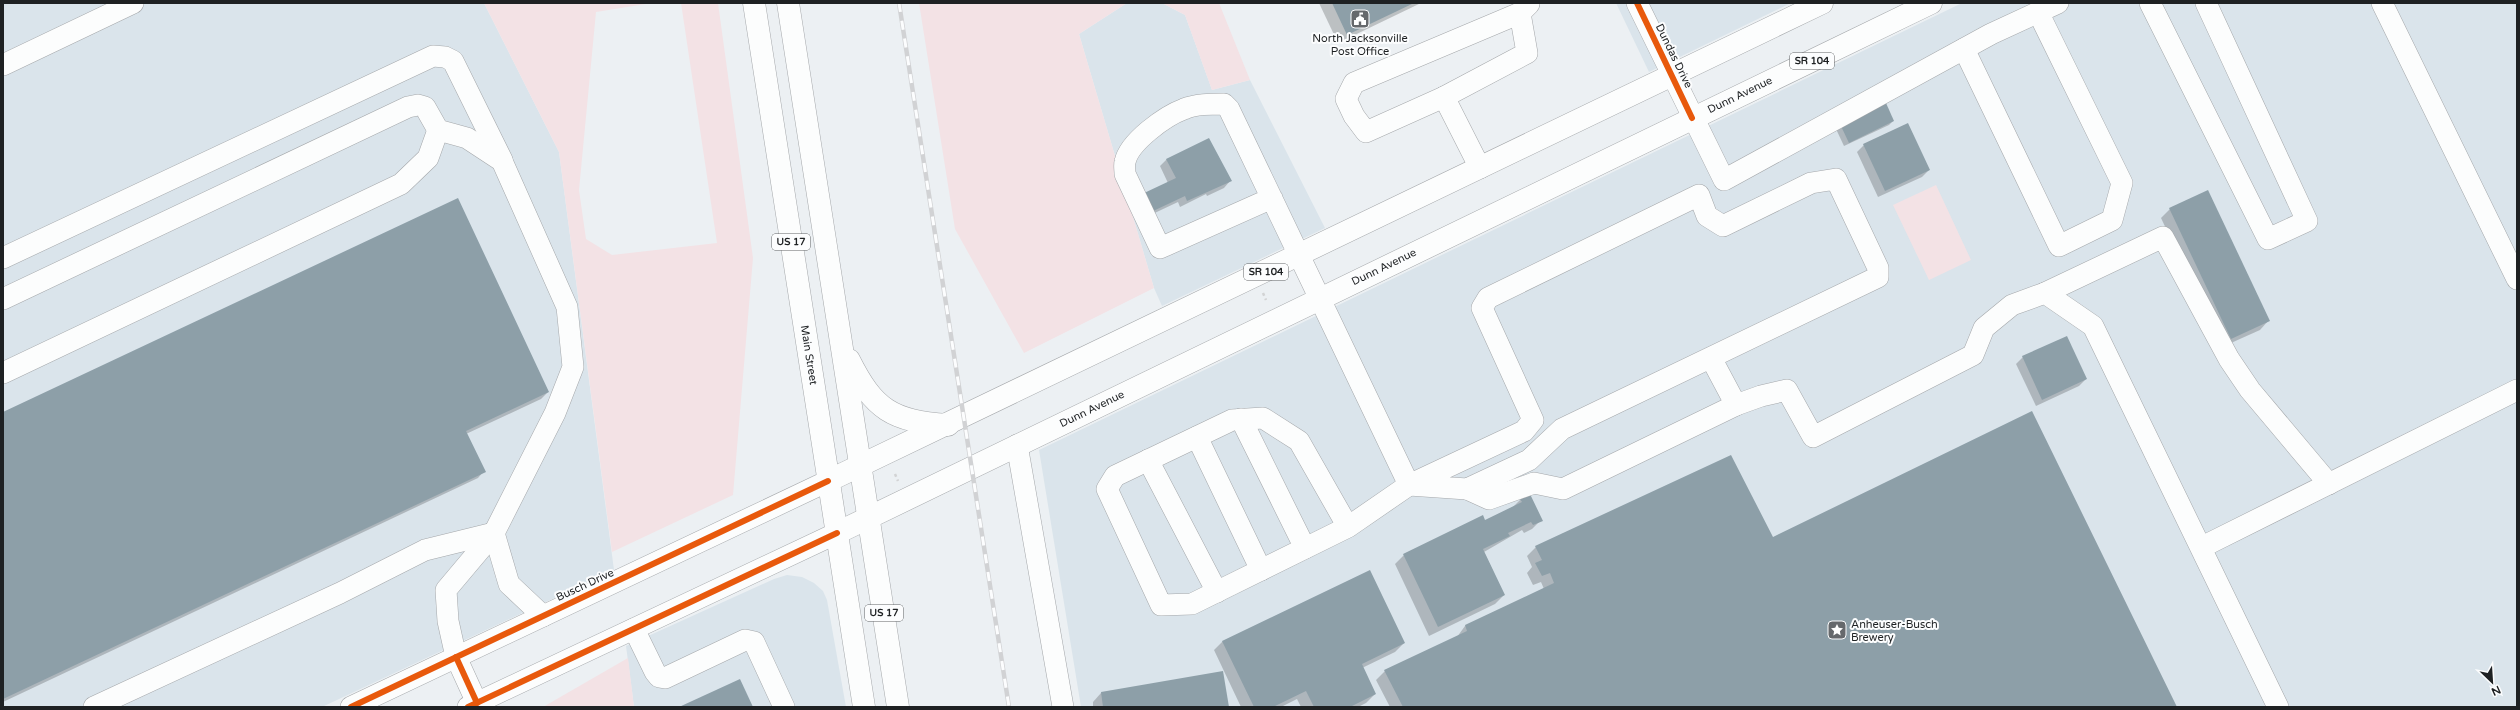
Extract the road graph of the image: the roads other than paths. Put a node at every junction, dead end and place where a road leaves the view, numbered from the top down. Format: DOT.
graph roads {
  1 [pos="133,3"];
  2 [pos="754,3"];
  3 [pos="788,3"];
  4 [pos="1637,3"];
  5 [pos="1822,3"];
  6 [pos="1931,3"];
  7 [pos="2058,3"];
  8 [pos="2150,3"];
  9 [pos="2206,3"];
  10 [pos="2382,3"];
  11 [pos="1524,8"];
  12 [pos="2038,12"];
  13 [pos="1964,49"];
  14 [pos="3,65"];
  15 [pos="1672,76"];
  16 [pos="1444,97"];
  17 [pos="1692,118"];
  18 [pos="438,130"];
  19 [pos="502,161"];
  20 [pos="1480,168"];
  21 [pos="1272,198"];
  22 [pos="1300,255"];
  23 [pos="3,258"];
  24 [pos="2517,279"];
  25 [pos="2045,293"];
  26 [pos="1320,298"];
  27 [pos="3,299"];
  28 [pos="841,343"];
  29 [pos="1711,358"];
  30 [pos="3,373"];
  31 [pos="2517,390"];
  32 [pos="1736,405"];
  33 [pos="1241,419"];
  34 [pos="949,425"];
  35 [pos="1524,431"];
  36 [pos="1196,437"];
  37 [pos="1016,445"];
  38 [pos="1540,450"];
  39 [pos="1148,460"];
  40 [pos="860,467"];
  41 [pos="828,481"];
  42 [pos="2329,484"];
  43 [pos="1409,485"];
  44 [pos="1467,489"];
  45 [pos="869,518"];
  46 [pos="1348,527"];
  47 [pos="494,533"];
  48 [pos="837,533"];
  49 [pos="2202,547"];
  50 [pos="1305,548"];
  51 [pos="1261,570"];
  52 [pos="1217,592"];
  53 [pos="543,616"];
  54 [pos="634,629"];
  55 [pos="456,656"];
  56 [pos="473,705"];
  57 [pos="94,707"];
  58 [pos="351,707"];
  59 [pos="784,707"];
  60 [pos="864,707"];
  61 [pos="898,707"];
  62 [pos="1063,707"];
  63 [pos="2278,707"];
  1 -- 14 [label="street"];
  2 -- 41 [label="main road, Main Street / US 17"];
  3 -- 28 [label="main road, US 17"];
  4 -- 15 [label="street, Dundas Drive"];
  5 -- 15 [label="main road, SR 104"];
  6 -- 17 [label="main road, Dunn Avenue / SR 104"];
  7 -- 12 [label="street"];
  8 -- 9 [label="street"];
  10 -- 24 [label="street"];
  11 -- 16 [label="street"];
  11 -- 16 [label="street"];
  12 -- 13 [label="street"];
  12 -- 13 [label="street"];
  13 -- 17 [label="street, Dundas Drive"];
  15 -- 17 [label="street, Dundas Drive"];
  15 -- 20 [label="main road, SR 104"];
  16 -- 20 [label="street"];
  17 -- 26 [label="main road, Dunn Avenue / SR 104"];
  18 -- 19 [label="street"];
  18 -- 27 [label="street"];
  18 -- 30 [label="street"];
  19 -- 23 [label="street"];
  19 -- 47 [label="street"];
  20 -- 22 [label="main road, SR 104"];
  21 -- 21 [label="street"];
  21 -- 22 [label="street"];
  22 -- 26 [label="street"];
  22 -- 34 [label="main road, SR 104"];
  25 -- 32 [label="street"];
  25 -- 42 [label="street"];
  25 -- 49 [label="street"];
  26 -- 37 [label="main road, Dunn Avenue / SR 104"];
  26 -- 43 [label="street"];
  28 -- 34 [label="main road"];
  28 -- 40 [label="main road, US 17"];
  29 -- 32 [label="street"];
  29 -- 35 [label="street"];
  29 -- 38 [label="street"];
  31 -- 42 [label="street"];
  32 -- 44 [label="street"];
  33 -- 36 [label="street"];
  33 -- 46 [label="street"];
  33 -- 50 [label="street"];
  34 -- 40 [label="main road, SR 104"];
  35 -- 38 [label="street"];
  35 -- 43 [label="street"];
  36 -- 39 [label="street"];
  36 -- 51 [label="street"];
  37 -- 45 [label="main road, Dunn Avenue / SR 104"];
  37 -- 62 [label="street"];
  38 -- 44 [label="street"];
  39 -- 52 [label="street"];
  39 -- 52 [label="street"];
  40 -- 41 [label="main road, SR 104"];
  40 -- 45 [label="main road, US 17"];
  41 -- 48 [label="main road, Main Street / US 17"];
  41 -- 53 [label="street, Busch Drive"];
  42 -- 49 [label="street"];
  43 -- 44 [label="street"];
  43 -- 46 [label="street"];
  45 -- 48 [label="main road, Dunn Avenue / SR 104"];
  45 -- 61 [label="main road, US 17"];
  46 -- 50 [label="street"];
  47 -- 53 [label="street"];
  47 -- 55 [label="street"];
  47 -- 57 [label="street"];
  48 -- 54 [label="street"];
  48 -- 60 [label="main road, Main Street / US 17"];
  49 -- 63 [label="street"];
  50 -- 51 [label="street"];
  51 -- 52 [label="street"];
  53 -- 55 [label="street, Busch Drive"];
  54 -- 56 [label="street"];
  54 -- 59 [label="street"];
  55 -- 56 [label="street"];
  55 -- 58 [label="street, Busch Drive"];
}
